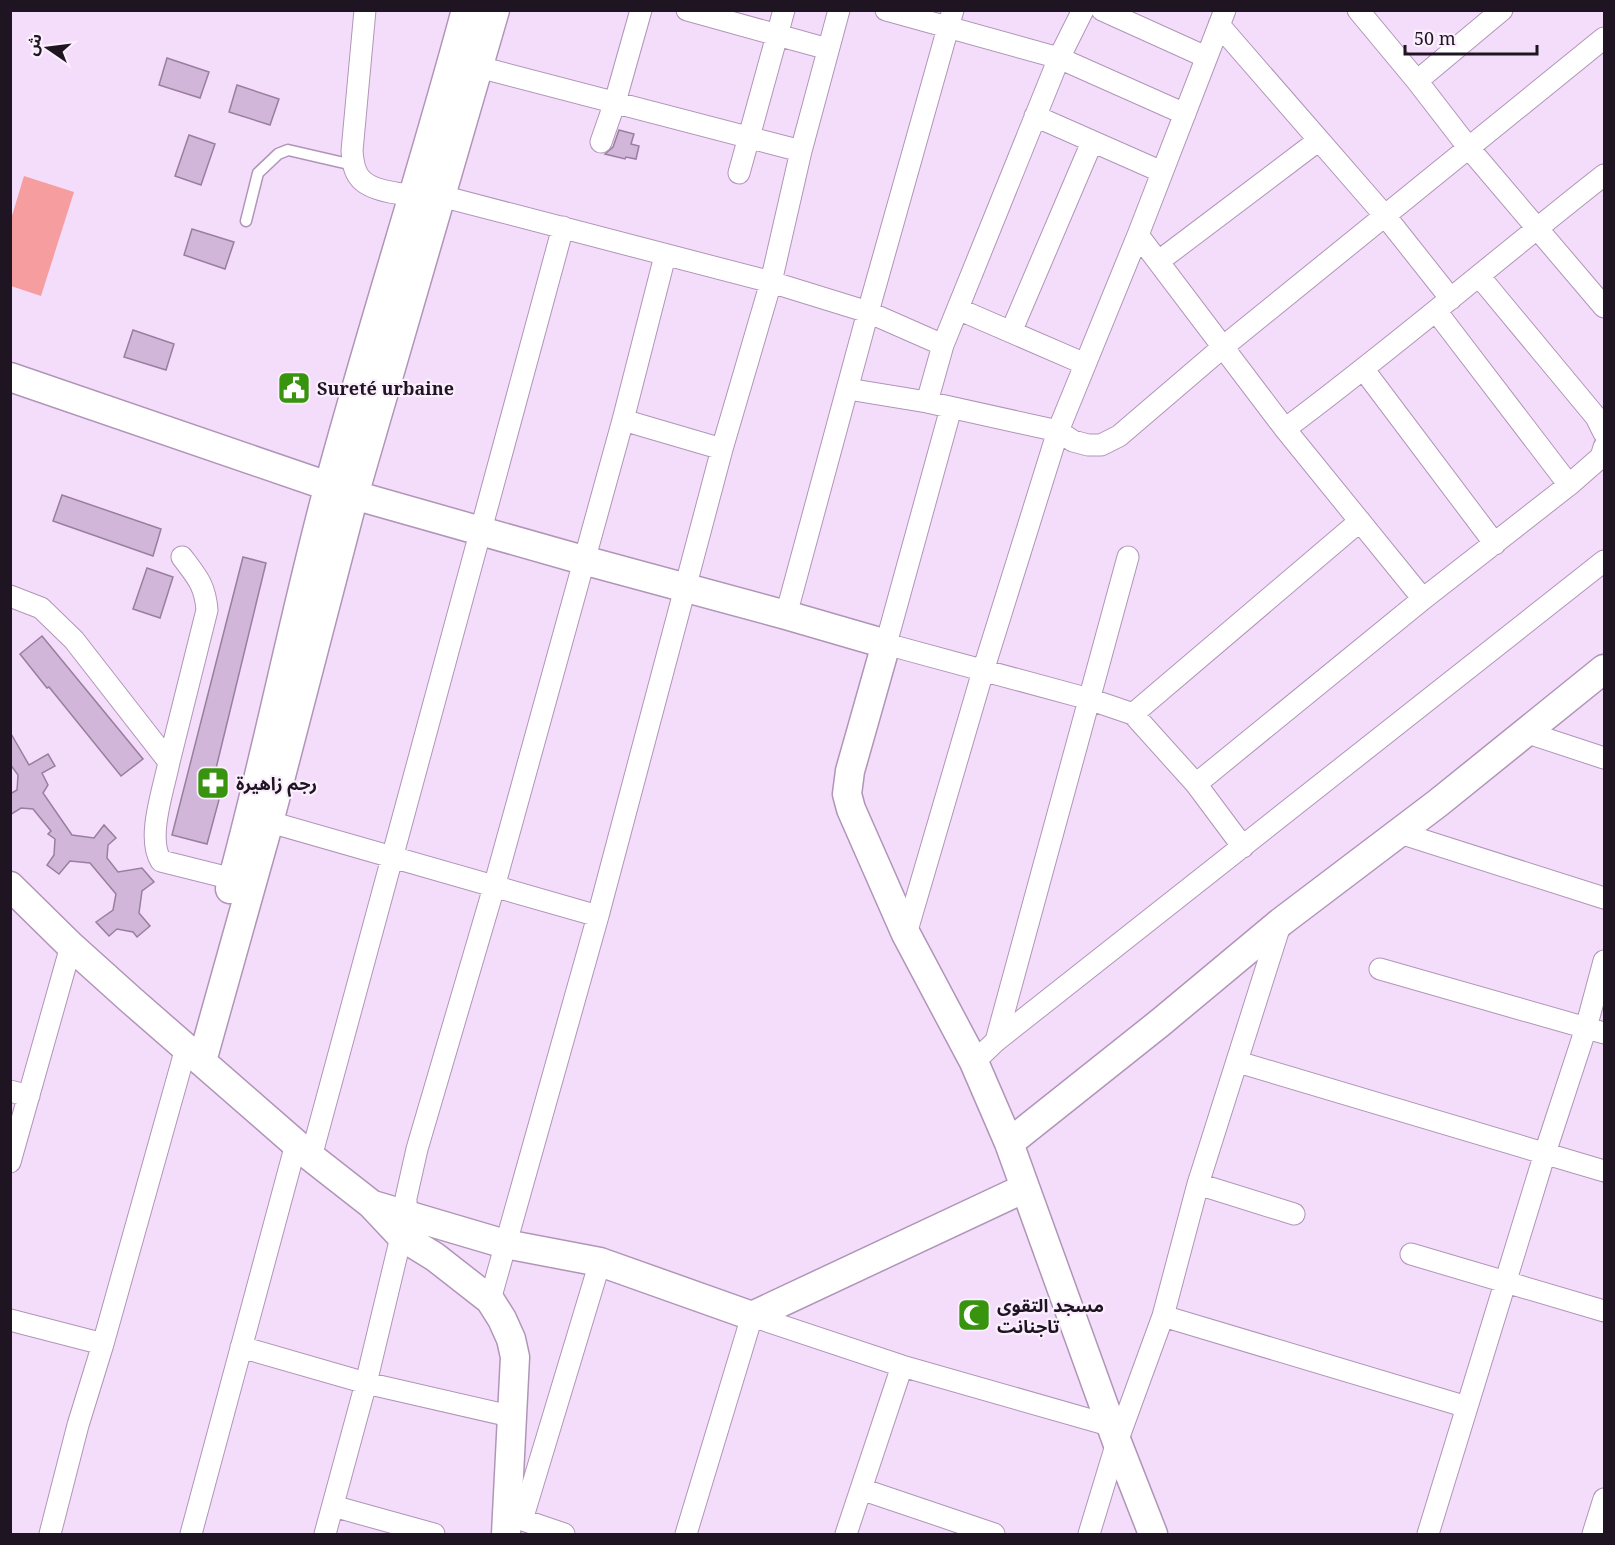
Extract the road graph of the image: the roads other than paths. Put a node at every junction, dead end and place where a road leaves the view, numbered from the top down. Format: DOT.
graph roads {
  1 [pos="365,10"];
  2 [pos="466,10"];
  3 [pos="495,10"];
  4 [pos="641,10"];
  5 [pos="687,10"];
  6 [pos="784,10"];
  7 [pos="839,10"];
  8 [pos="886,10"];
  9 [pos="1083,10"];
  10 [pos="1102,10"];
  11 [pos="1358,10"];
  12 [pos="1502,10"];
  13 [pos="1143,18"];
  14 [pos="1222,18"];
  15 [pos="951,19"];
  16 [pos="778,35"];
  17 [pos="1605,38"];
  18 [pos="828,49"];
  19 [pos="1206,57"];
  20 [pos="1059,58"];
  21 [pos="479,67"];
  22 [pos="1417,81"];
  23 [pos="615,102"];
  24 [pos="1185,114"];
  25 [pos="1035,116"];
  26 [pos="749,137"];
  27 [pos="1319,140"];
  28 [pos="601,141"];
  29 [pos="1092,142"];
  30 [pos="1468,147"];
  31 [pos="801,151"];
  32 [pos="353,165"];
  33 [pos="1162,172"];
  34 [pos="739,174"];
  35 [pos="1605,175"];
  36 [pos="413,196"];
  37 [pos="441,196"];
  38 [pos="1386,217"];
  39 [pos="246,221"];
  40 [pos="563,227"];
  41 [pos="1536,228"];
  42 [pos="1138,235"];
  43 [pos="665,256"];
  44 [pos="1159,261"];
  45 [pos="1479,276"];
  46 [pos="771,282"];
  47 [pos="1443,305"];
  48 [pos="1605,307"];
  49 [pos="958,309"];
  50 [pos="868,312"];
  51 [pos="1011,332"];
  52 [pos="943,345"];
  53 [pos="1223,347"];
  54 [pos="1085,364"];
  55 [pos="1364,370"];
  56 [pos="10,377"];
  57 [pos="848,389"];
  58 [pos="927,402"];
  59 [pos="951,408"];
  60 [pos="623,420"];
  61 [pos="1285,429"];
  62 [pos="1058,431"];
  63 [pos="1605,433"];
  64 [pos="1605,447"];
  65 [pos="722,449"];
  66 [pos="1569,485"];
  67 [pos="342,490"];
  68 [pos="1360,521"];
  69 [pos="481,531"];
  70 [pos="1495,544"];
  71 [pos="182,557"];
  72 [pos="1128,557"];
  73 [pos="583,560"];
  74 [pos="1605,561"];
  75 [pos="686,588"];
  76 [pos="10,596"];
  77 [pos="1423,599"];
  78 [pos="786,615"];
  79 [pos="886,645"];
  80 [pos="1605,669"];
  81 [pos="984,671"];
  82 [pos="1089,699"];
  83 [pos="1133,714"];
  84 [pos="1525,732"];
  85 [pos="1605,758"];
  86 [pos="169,762"];
  87 [pos="1196,784"];
  88 [pos="259,819"];
  89 [pos="1400,832"];
  90 [pos="1243,847"];
  91 [pos="392,858"];
  92 [pos="232,879"];
  93 [pos="10,886"];
  94 [pos="494,887"];
  95 [pos="1605,898"];
  96 [pos="598,916"];
  97 [pos="1281,922"];
  98 [pos="906,934"];
  99 [pos="71,946"];
  100 [pos="1605,961"];
  101 [pos="1380,969"];
  102 [pos="1595,1030"];
  103 [pos="996,1041"];
  104 [pos="194,1054"];
  105 [pos="974,1062"];
  106 [pos="1238,1062"];
  107 [pos="20,1093"];
  108 [pos="1009,1143"];
  109 [pos="304,1150"];
  110 [pos="1545,1153"];
  111 [pos="10,1162"];
  112 [pos="1605,1171"];
  113 [pos="1198,1184"];
  114 [pos="1025,1188"];
  115 [pos="1294,1214"];
  116 [pos="404,1226"];
  117 [pos="505,1244"];
  118 [pos="1411,1254"];
  119 [pos="600,1262"];
  120 [pos="1506,1281"];
  121 [pos="490,1300"];
  122 [pos="1605,1311"];
  123 [pos="752,1316"];
  124 [pos="1163,1316"];
  125 [pos="10,1320"];
  126 [pos="103,1344"];
  127 [pos="241,1347"];
  128 [pos="902,1366"];
  129 [pos="366,1383"];
  130 [pos="1467,1407"];
  131 [pos="514,1417"];
  132 [pos="1115,1434"];
  133 [pos="861,1489"];
  134 [pos="1605,1499"];
  135 [pos="333,1506"];
  136 [pos="512,1523"];
  137 [pos="50,1534"];
  138 [pos="191,1534"];
  139 [pos="325,1534"];
  140 [pos="434,1534"];
  141 [pos="564,1534"];
  142 [pos="686,1534"];
  143 [pos="846,1534"];
  144 [pos="993,1534"];
  145 [pos="1089,1534"];
  146 [pos="1154,1534"];
  147 [pos="1429,1534"];
  148 [pos="1593,1534"];
  1 -- 32 [label="street"];
  2 -- 36 [label="street"];
  3 -- 21 [label="street"];
  4 -- 23 [label="street"];
  5 -- 16 [label="street"];
  6 -- 16 [label="street"];
  7 -- 18 [label="street"];
  8 -- 15 [label="street"];
  9 -- 20 [label="street"];
  10 -- 13 [label="street"];
  11 -- 22 [label="street"];
  12 -- 22 [label="street"];
  13 -- 19 [label="street"];
  14 -- 19 [label="street"];
  14 -- 27 [label="street"];
  15 -- 20 [label="street"];
  15 -- 50 [label="street"];
  16 -- 18 [label="street"];
  16 -- 26 [label="street"];
  17 -- 30 [label="street"];
  18 -- 31 [label="street"];
  19 -- 24 [label="street"];
  20 -- 24 [label="street"];
  20 -- 25 [label="street"];
  21 -- 23 [label="street"];
  21 -- 37 [label="street"];
  22 -- 30 [label="street"];
  23 -- 26 [label="street"];
  23 -- 28 [label="street"];
  24 -- 33 [label="street"];
  25 -- 29 [label="street"];
  25 -- 49 [label="street"];
  26 -- 31 [label="street"];
  26 -- 34 [label="street"];
  27 -- 38 [label="street"];
  27 -- 44 [label="street"];
  29 -- 33 [label="street"];
  29 -- 51 [label="street"];
  30 -- 38 [label="street"];
  30 -- 41 [label="street"];
  31 -- 46 [label="street"];
  32 -- 36 [label="street"];
  32 -- 39 [label="lane"];
  33 -- 42 [label="street"];
  35 -- 41 [label="street"];
  36 -- 37 [label="street"];
  36 -- 67 [label="street"];
  37 -- 40 [label="street"];
  37 -- 67 [label="street"];
  38 -- 47 [label="street"];
  38 -- 53 [label="street"];
  40 -- 43 [label="street"];
  40 -- 69 [label="street"];
  41 -- 45 [label="street"];
  41 -- 48 [label="street"];
  42 -- 44 [label="street"];
  42 -- 54 [label="street"];
  43 -- 46 [label="street"];
  43 -- 60 [label="street"];
  44 -- 53 [label="street"];
  45 -- 47 [label="street"];
  45 -- 63 [label="street"];
  46 -- 50 [label="street"];
  46 -- 65 [label="street"];
  47 -- 55 [label="street"];
  47 -- 66 [label="street"];
  49 -- 51 [label="street"];
  49 -- 52 [label="street"];
  50 -- 52 [label="street"];
  50 -- 57 [label="street"];
  51 -- 54 [label="street"];
  52 -- 58 [label="street"];
  53 -- 61 [label="street"];
  53 -- 62 [label="street"];
  54 -- 62 [label="street"];
  55 -- 61 [label="street"];
  55 -- 70 [label="street"];
  56 -- 67 [label="street"];
  57 -- 58 [label="street"];
  57 -- 78 [label="street"];
  58 -- 59 [label="street"];
  59 -- 62 [label="street"];
  59 -- 79 [label="street"];
  60 -- 65 [label="street"];
  60 -- 73 [label="street"];
  61 -- 68 [label="street"];
  62 -- 81 [label="street"];
  64 -- 66 [label="street"];
  65 -- 75 [label="street"];
  66 -- 70 [label="street"];
  67 -- 69 [label="street"];
  67 -- 88 [label="street"];
  68 -- 77 [label="street"];
  68 -- 83 [label="street"];
  69 -- 73 [label="street"];
  69 -- 91 [label="street"];
  70 -- 77 [label="street"];
  71 -- 86 [label="street"];
  72 -- 82 [label="street"];
  73 -- 75 [label="street"];
  73 -- 94 [label="street"];
  74 -- 90 [label="street"];
  75 -- 78 [label="street"];
  75 -- 96 [label="street"];
  76 -- 86 [label="street"];
  77 -- 87 [label="street"];
  78 -- 79 [label="street"];
  79 -- 81 [label="street"];
  79 -- 98 [label="street"];
  80 -- 84 [label="street"];
  81 -- 82 [label="street"];
  81 -- 98 [label="street"];
  82 -- 83 [label="street"];
  82 -- 103 [label="street"];
  83 -- 87 [label="street"];
  84 -- 85 [label="street"];
  84 -- 89 [label="street"];
  86 -- 92 [label="street"];
  87 -- 90 [label="street"];
  88 -- 91 [label="street"];
  88 -- 92 [label="street"];
  88 -- 104 [label="street"];
  89 -- 95 [label="street"];
  89 -- 97 [label="street"];
  90 -- 103 [label="street"];
  91 -- 94 [label="street"];
  91 -- 109 [label="street"];
  92 -- 104 [label="street"];
  93 -- 99 [label="street"];
  94 -- 96 [label="street"];
  94 -- 116 [label="street"];
  96 -- 117 [label="street"];
  97 -- 106 [label="street"];
  97 -- 108 [label="street"];
  98 -- 105 [label="street"];
  99 -- 104 [label="street"];
  99 -- 107 [label="street"];
  100 -- 102 [label="street"];
  101 -- 102 [label="street"];
  102 -- 110 [label="street"];
  103 -- 105 [label="street"];
  104 -- 109 [label="street"];
  104 -- 126 [label="street"];
  105 -- 108 [label="street"];
  106 -- 110 [label="street"];
  106 -- 113 [label="street"];
  107 -- 111 [label="street"];
  108 -- 114 [label="street"];
  109 -- 116 [label="street"];
  109 -- 127 [label="street"];
  110 -- 112 [label="street"];
  110 -- 120 [label="street"];
  113 -- 115 [label="street"];
  113 -- 124 [label="street"];
  114 -- 123 [label="street"];
  114 -- 132 [label="street"];
  116 -- 117 [label="street"];
  116 -- 121 [label="street"];
  116 -- 129 [label="street"];
  117 -- 119 [label="street"];
  117 -- 121 [label="street"];
  118 -- 120 [label="street"];
  119 -- 123 [label="street"];
  119 -- 136 [label="street"];
  120 -- 122 [label="street"];
  120 -- 130 [label="street"];
  121 -- 131 [label="street"];
  123 -- 128 [label="street"];
  123 -- 142 [label="street"];
  124 -- 130 [label="street"];
  124 -- 132 [label="street"];
  125 -- 126 [label="street"];
  126 -- 137 [label="street"];
  127 -- 129 [label="street"];
  127 -- 138 [label="street"];
  128 -- 132 [label="street"];
  128 -- 133 [label="street"];
  129 -- 131 [label="street"];
  129 -- 135 [label="street"];
  130 -- 147 [label="street"];
  131 -- 136 [label="street"];
  132 -- 145 [label="street"];
  132 -- 146 [label="street"];
  133 -- 143 [label="street"];
  133 -- 144 [label="street"];
  134 -- 148 [label="street"];
  135 -- 139 [label="street"];
  135 -- 140 [label="street"];
  136 -- 141 [label="street"];
}
